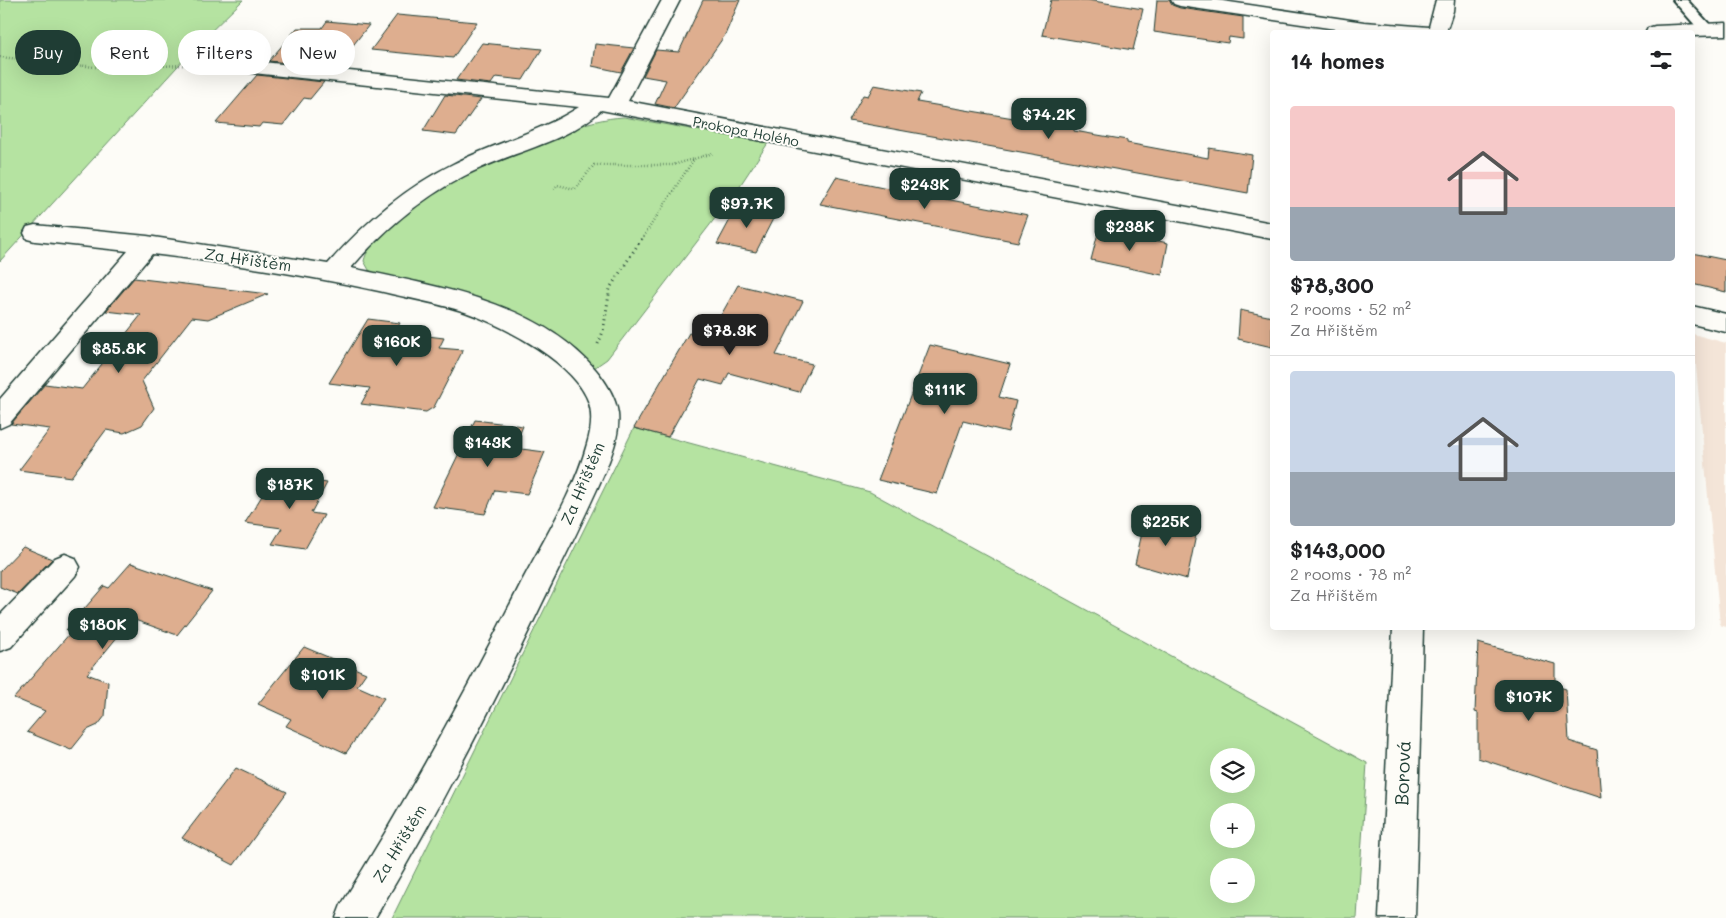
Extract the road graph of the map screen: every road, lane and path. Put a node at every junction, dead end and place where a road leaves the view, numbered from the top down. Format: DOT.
graph roads {
  1 [pos="671,0"];
  2 [pos="1180,0"];
  3 [pos="1445,0"];
  4 [pos="1680,0"];
  5 [pos="1396,30"];
  6 [pos="1438,30"];
  7 [pos="1695,30"];
  8 [pos="1706,30"];
  9 [pos="1726,30"];
  10 [pos="0,57"];
  11 [pos="178,65"];
  12 [pos="271,69"];
  13 [pos="606,104"];
  14 [pos="758,133"];
  15 [pos="694,159"];
  16 [pos="554,190"];
  17 [pos="1270,231"];
  18 [pos="35,233"];
  19 [pos="147,244"];
  20 [pos="334,273"];
  21 [pos="1695,316"];
  22 [pos="1726,323"];
  23 [pos="585,374"];
  24 [pos="0,417"];
  25 [pos="65,567"];
  26 [pos="1408,630"];
  27 [pos="0,636"];
  28 [pos="354,918"];
  29 [pos="1397,918"];
  1 -- 13 [label="street"];
  2 -- 5 [label="street"];
  3 -- 6 [label="street"];
  4 -- 8 [label="lane"];
  7 -- 8 [label="street"];
  8 -- 9 [label="street"];
  10 -- 11 [label="path"];
  12 -- 13 [label="street, Prokopa Holého"];
  13 -- 14 [label="street, Prokopa Holého"];
  13 -- 20 [label="street"];
  14 -- 15 [label="path"];
  14 -- 17 [label="street, Prokopa Holého"];
  15 -- 16 [label="path"];
  15 -- 23 [label="path"];
  18 -- 19 [label="street, Za Hřištěm"];
  19 -- 20 [label="street, Za Hřištěm"];
  19 -- 24 [label="street"];
  20 -- 23 [label="street, Za Hřištěm"];
  21 -- 22 [label="street"];
  23 -- 28 [label="street, Za Hřištěm"];
  25 -- 27 [label="street"];
  26 -- 29 [label="street, Borová"];
}
